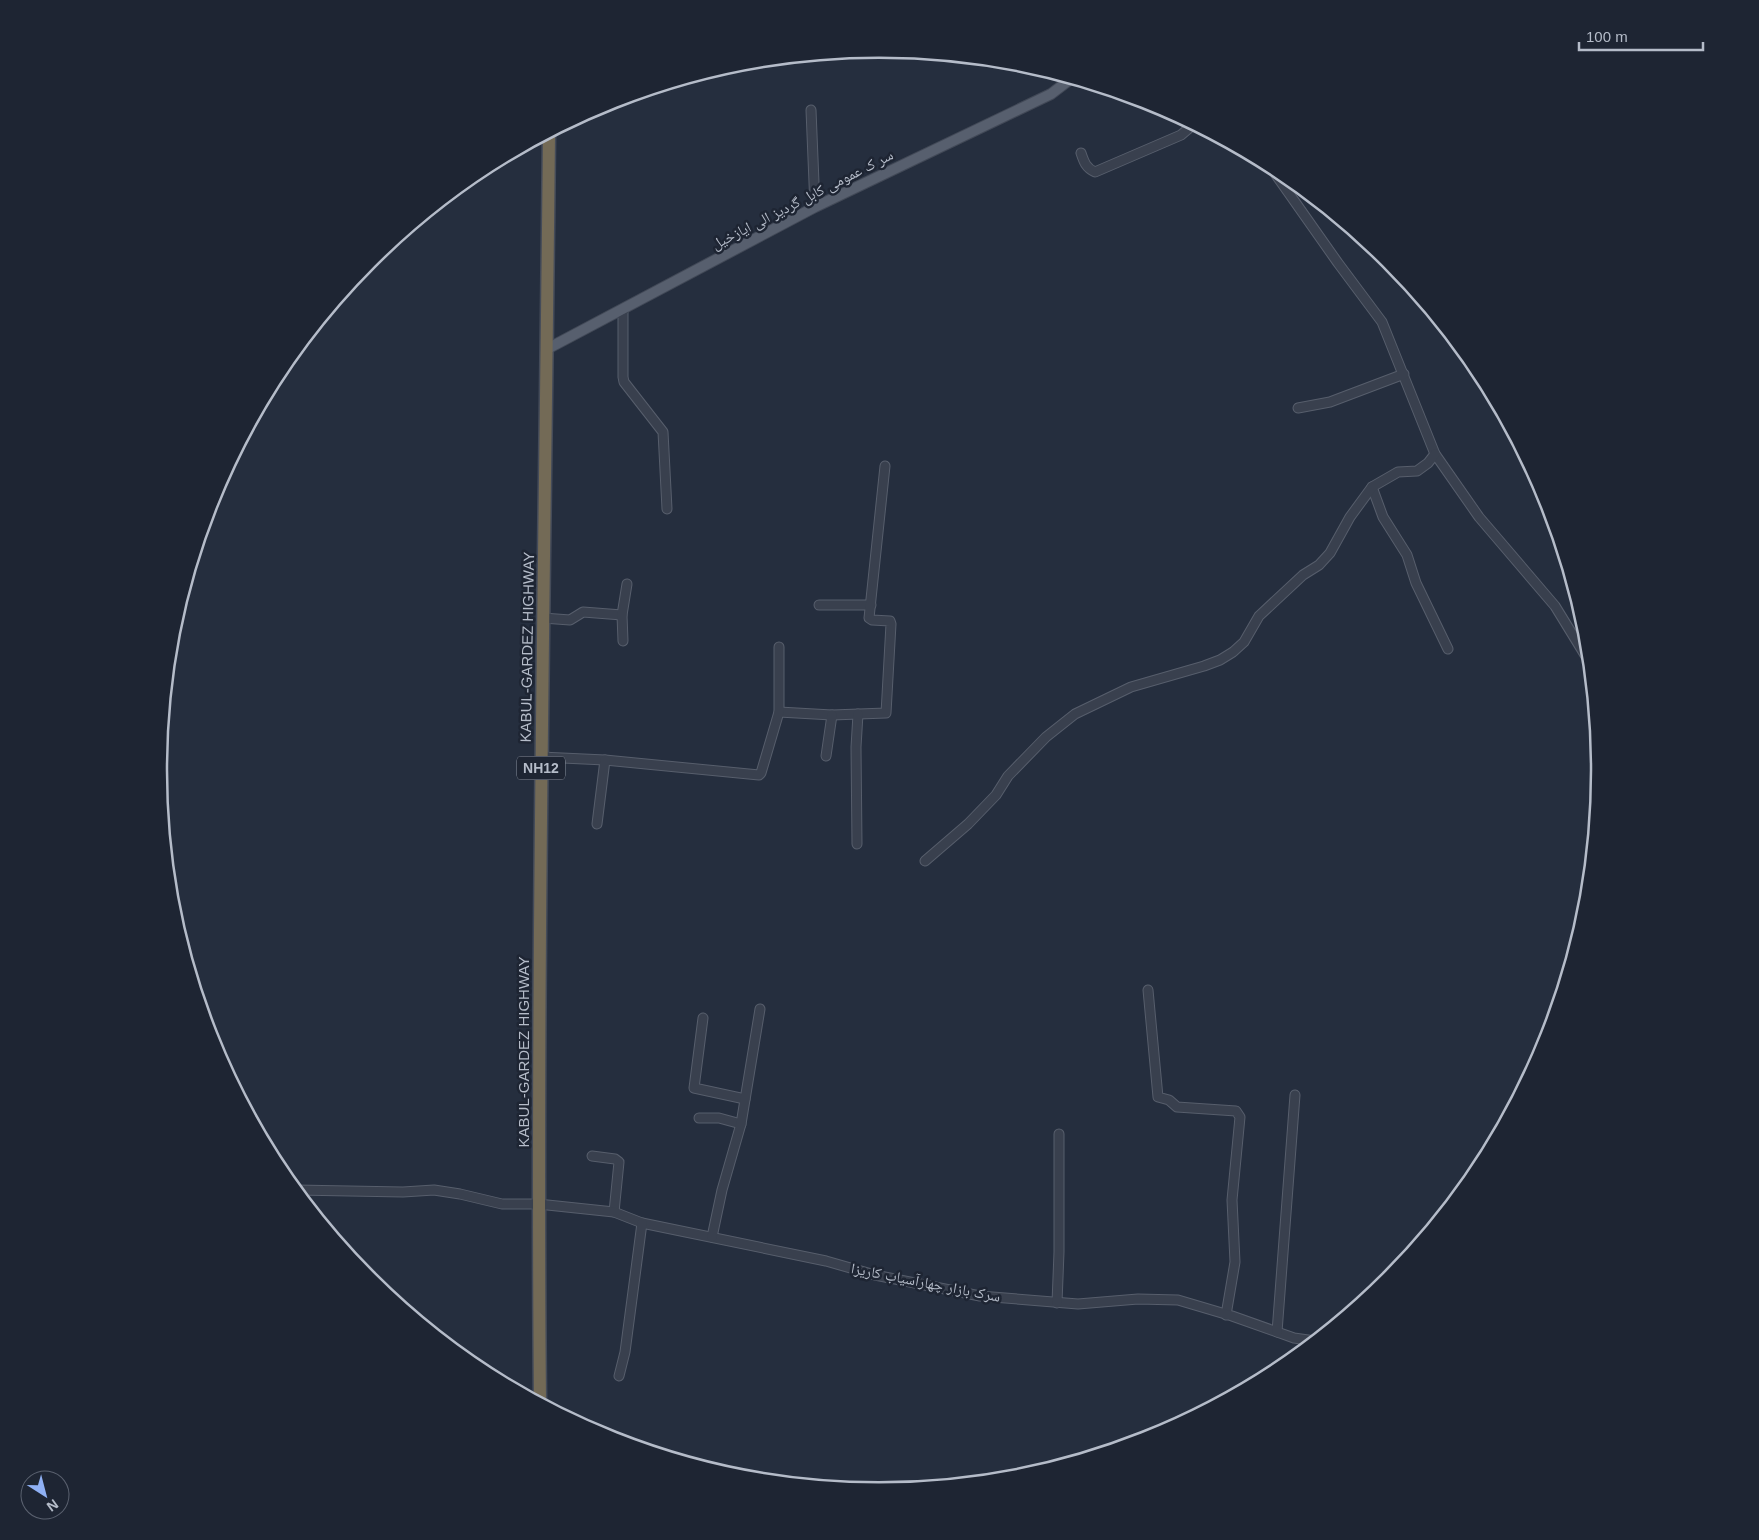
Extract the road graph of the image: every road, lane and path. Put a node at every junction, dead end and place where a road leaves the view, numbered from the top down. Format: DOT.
graph roads {
  1 [pos="1065,82"];
  2 [pos="811,110"];
  3 [pos="1188,128"];
  4 [pos="549,139"];
  5 [pos="1081,153"];
  6 [pos="1281,182"];
  7 [pos="815,207"];
  8 [pos="623,309"];
  9 [pos="547,349"];
  10 [pos="1404,374"];
  11 [pos="1298,408"];
  12 [pos="1435,454"];
  13 [pos="885,466"];
  14 [pos="1372,487"];
  15 [pos="667,509"];
  16 [pos="627,584"];
  17 [pos="819,605"];
  18 [pos="871,605"];
  19 [pos="622,615"];
  20 [pos="543,618"];
  21 [pos="623,641"];
  22 [pos="779,647"];
  23 [pos="1581,648"];
  24 [pos="1448,649"];
  25 [pos="779,712"];
  26 [pos="858,714"];
  27 [pos="832,715"];
  28 [pos="826,756"];
  29 [pos="541,757"];
  30 [pos="605,760"];
  31 [pos="597,824"];
  32 [pos="858,844"];
  33 [pos="925,861"];
  34 [pos="1148,990"];
  35 [pos="760,1009"];
  36 [pos="703,1018"];
  37 [pos="1295,1096"];
  38 [pos="745,1099"];
  39 [pos="699,1118"];
  40 [pos="741,1124"];
  41 [pos="1058,1134"];
  42 [pos="592,1156"];
  43 [pos="304,1190"];
  44 [pos="538,1204"];
  45 [pos="614,1212"];
  46 [pos="642,1223"];
  47 [pos="712,1237"];
  48 [pos="1057,1303"];
  49 [pos="1226,1315"];
  50 [pos="1278,1332"];
  51 [pos="1306,1340"];
  52 [pos="619,1376"];
  53 [pos="540,1396"];
  1 -- 7 [label="main road, سر ک عمومی کابل گردیز الی ایازخیل"];
  2 -- 7 [label="street"];
  3 -- 5 [label="street"];
  4 -- 9 [label="highway, KABUL-GARDEZ HIGHWAY / NH12"];
  6 -- 10 [label="street"];
  7 -- 8 [label="main road, سر ک عمومی کابل گردیز الی ایازخیل"];
  8 -- 9 [label="main road, سر ک عمومی کابل گردیز الی ایازخیل"];
  8 -- 15 [label="street"];
  9 -- 20 [label="highway, KABUL-GARDEZ HIGHWAY / NH12"];
  10 -- 11 [label="street"];
  10 -- 12 [label="street"];
  12 -- 14 [label="street"];
  12 -- 23 [label="street"];
  13 -- 18 [label="street"];
  14 -- 24 [label="street"];
  14 -- 33 [label="street"];
  16 -- 19 [label="street"];
  17 -- 18 [label="street"];
  18 -- 26 [label="street"];
  19 -- 20 [label="street"];
  19 -- 21 [label="street"];
  20 -- 29 [label="highway, KABUL-GARDEZ HIGHWAY / NH12"];
  22 -- 25 [label="street"];
  25 -- 27 [label="street"];
  25 -- 30 [label="street"];
  26 -- 27 [label="street"];
  26 -- 32 [label="street"];
  27 -- 28 [label="street"];
  29 -- 30 [label="street"];
  29 -- 44 [label="highway, KABUL-GARDEZ HIGHWAY / NH12"];
  30 -- 31 [label="street"];
  34 -- 49 [label="street"];
  35 -- 38 [label="street"];
  36 -- 38 [label="street"];
  37 -- 50 [label="street"];
  38 -- 40 [label="street"];
  39 -- 40 [label="street"];
  40 -- 47 [label="street"];
  41 -- 48 [label="street"];
  42 -- 45 [label="street"];
  43 -- 44 [label="street, سرک بازار چهارآسیاب کاریزا"];
  44 -- 45 [label="street, سرک بازار چهارآسیاب کاریزا"];
  44 -- 53 [label="highway, KABUL-GARDEZ HIGHWAY / NH12"];
  45 -- 46 [label="street, سرک بازار چهارآسیاب کاریزا"];
  46 -- 47 [label="street, سرک بازار چهارآسیاب کاریزا"];
  46 -- 52 [label="street"];
  47 -- 48 [label="street, سرک بازار چهارآسیاب کاریزا"];
  48 -- 49 [label="street, سرک بازار چهارآسیاب کاریزا"];
  49 -- 50 [label="street, سرک بازار چهارآسیاب کاریزا"];
  50 -- 51 [label="street, سرک بازار چهارآسیاب کاریزا"];
}
